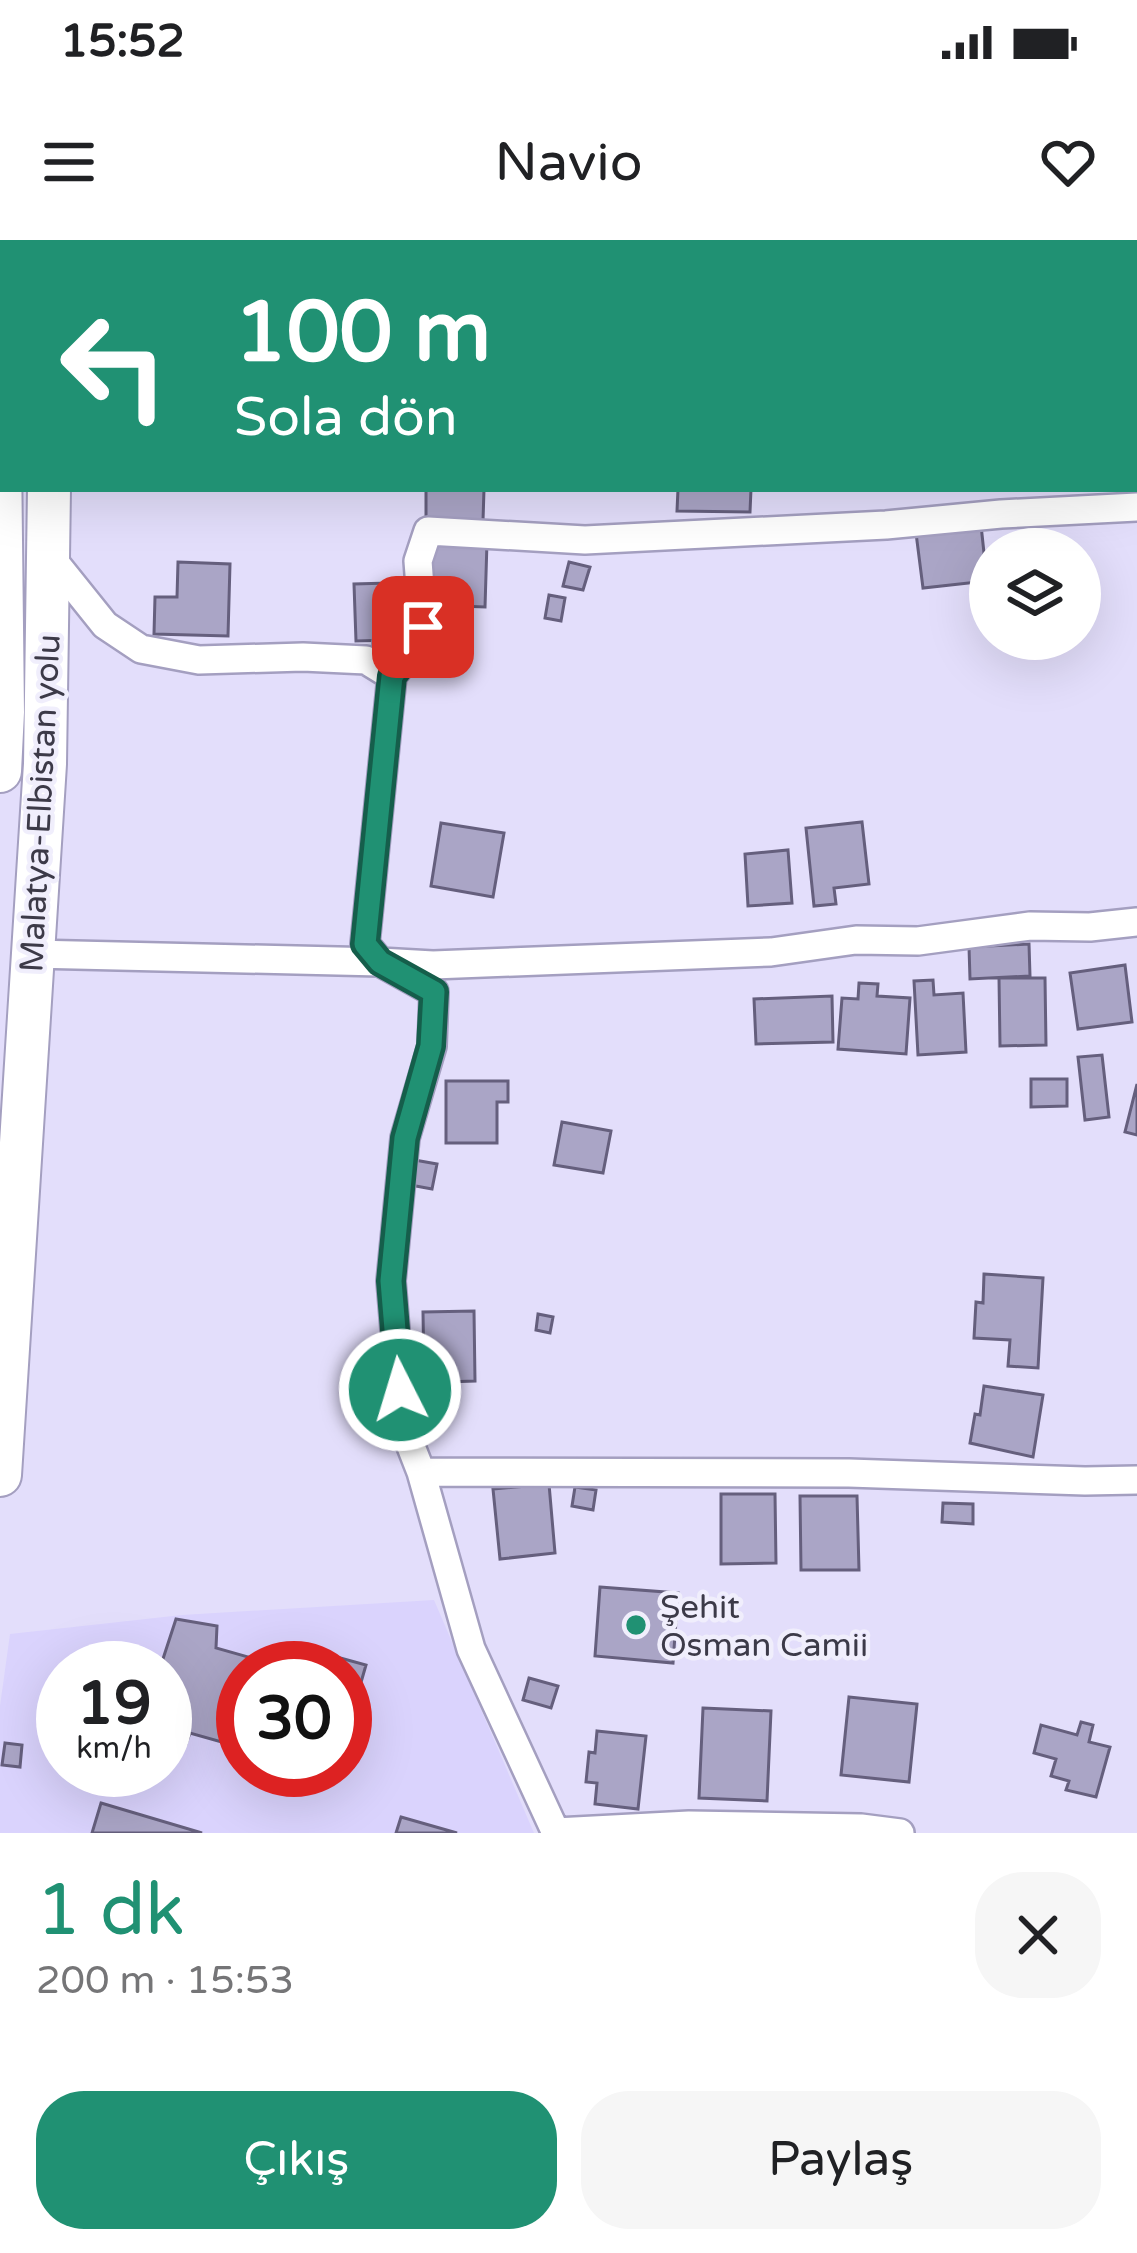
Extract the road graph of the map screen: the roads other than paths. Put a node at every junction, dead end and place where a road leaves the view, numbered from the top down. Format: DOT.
graph roads {
  1 [pos="0,454"];
  2 [pos="0,467"];
  3 [pos="0,492"];
  4 [pos="49,492"];
  5 [pos="1137,507"];
  6 [pos="48,554"];
  7 [pos="387,643"];
  8 [pos="392,676"];
  9 [pos="0,771"];
  10 [pos="1137,922"];
  11 [pos="33,954"];
  12 [pos="380,962"];
  13 [pos="421,1472"];
  14 [pos="0,1475"];
  15 [pos="1137,1480"];
  16 [pos="556,1832"];
  17 [pos="900,1833"];
  1 -- 2 [label="main road, Malatya-Elbistan yolu"];
  3 -- 9 [label="main road, Malatya-Elbistan yolu"];
  4 -- 6 [label="main road, Malatya-Elbistan yolu"];
  5 -- 8 [label="street"];
  6 -- 8 [label="street"];
  6 -- 11 [label="main road, Malatya-Elbistan yolu"];
  7 -- 8 [label="street"];
  8 -- 12 [label="street"];
  10 -- 12 [label="street"];
  11 -- 12 [label="street"];
  11 -- 14 [label="main road, Malatya-Elbistan yolu"];
  12 -- 13 [label="street"];
  13 -- 15 [label="street"];
  13 -- 16 [label="street"];
  16 -- 17 [label="street"];
}
